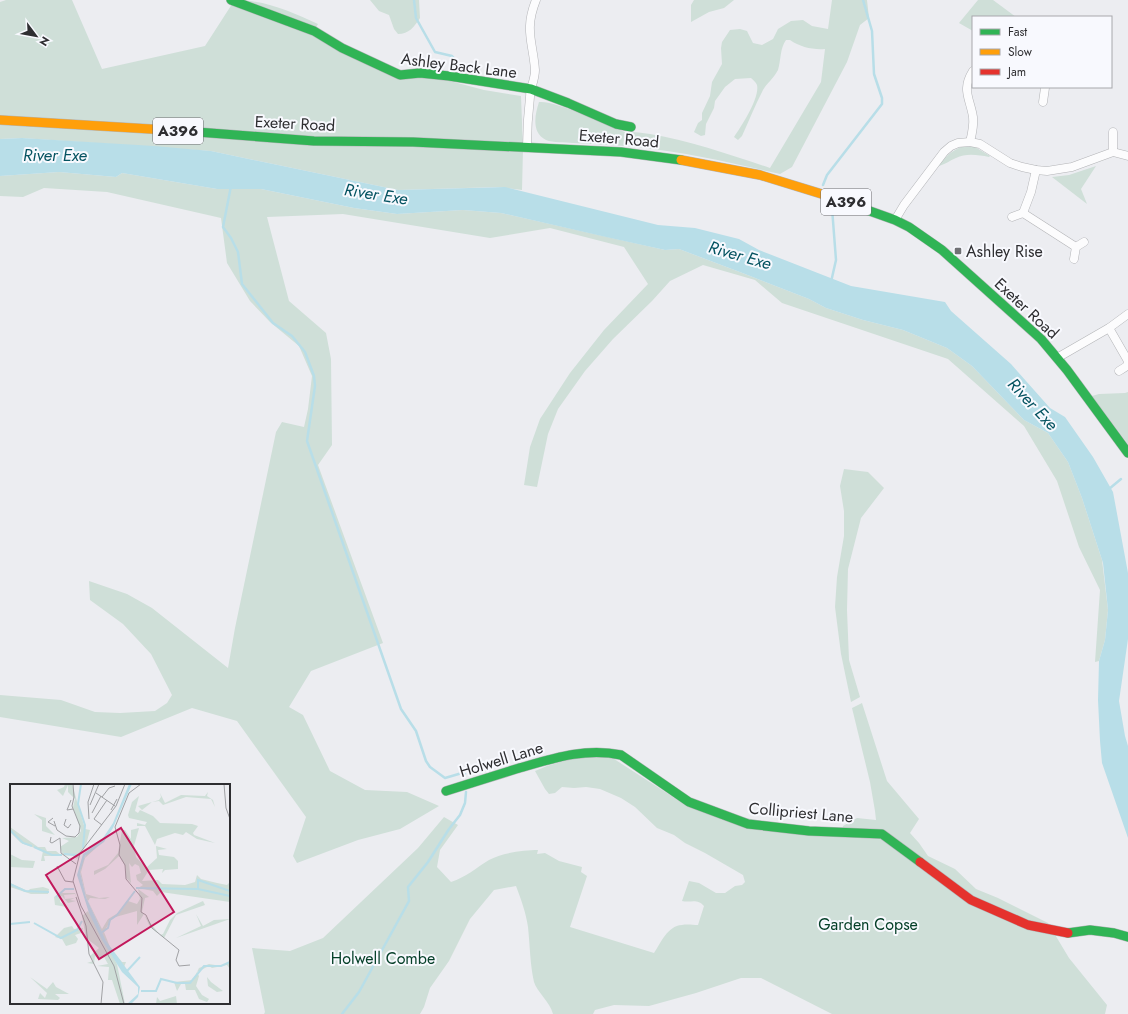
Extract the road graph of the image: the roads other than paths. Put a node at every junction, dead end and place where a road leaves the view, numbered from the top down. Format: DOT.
graph roads {
  1 [pos="231,0"];
  2 [pos="536,0"];
  3 [pos="972,73"];
  4 [pos="1046,88"];
  5 [pos="531,89"];
  6 [pos="1043,102"];
  7 [pos="0,120"];
  8 [pos="631,127"];
  9 [pos="1113,132"];
  10 [pos="970,142"];
  11 [pos="526,147"];
  12 [pos="1113,152"];
  13 [pos="1128,156"];
  14 [pos="1036,170"];
  15 [pos="1024,213"];
  16 [pos="1012,217"];
  17 [pos="895,220"];
  18 [pos="1084,242"];
  19 [pos="1076,247"];
  20 [pos="1074,259"];
  21 [pos="1128,314"];
  22 [pos="1109,328"];
  23 [pos="1057,358"];
  24 [pos="1128,361"];
  25 [pos="1119,371"];
  26 [pos="1128,453"];
  27 [pos="564,756"];
  28 [pos="446,791"];
  29 [pos="1128,937"];
  1 -- 5 [label="main road, Ashley Back Lane"];
  2 -- 5 [label="street"];
  3 -- 10 [label="street"];
  4 -- 6 [label="street"];
  5 -- 8 [label="main road, Exeter Road"];
  5 -- 11 [label="street"];
  7 -- 11 [label="main road, Exeter Road / A396"];
  9 -- 12 [label="street"];
  10 -- 14 [label="street"];
  10 -- 17 [label="street"];
  11 -- 17 [label="main road, Exeter Road / A396"];
  12 -- 13 [label="street"];
  12 -- 14 [label="street"];
  14 -- 15 [label="street"];
  15 -- 16 [label="street"];
  15 -- 19 [label="street"];
  17 -- 23 [label="main road, Exeter Road / A396"];
  18 -- 19 [label="street"];
  19 -- 20 [label="street"];
  21 -- 22 [label="street"];
  22 -- 23 [label="street"];
  22 -- 24 [label="street"];
  23 -- 26 [label="main road, Exeter Road / A396"];
  24 -- 25 [label="street"];
  27 -- 28 [label="main road, Holwell Lane"];
  27 -- 29 [label="main road, Collipriest Lane"];
}
